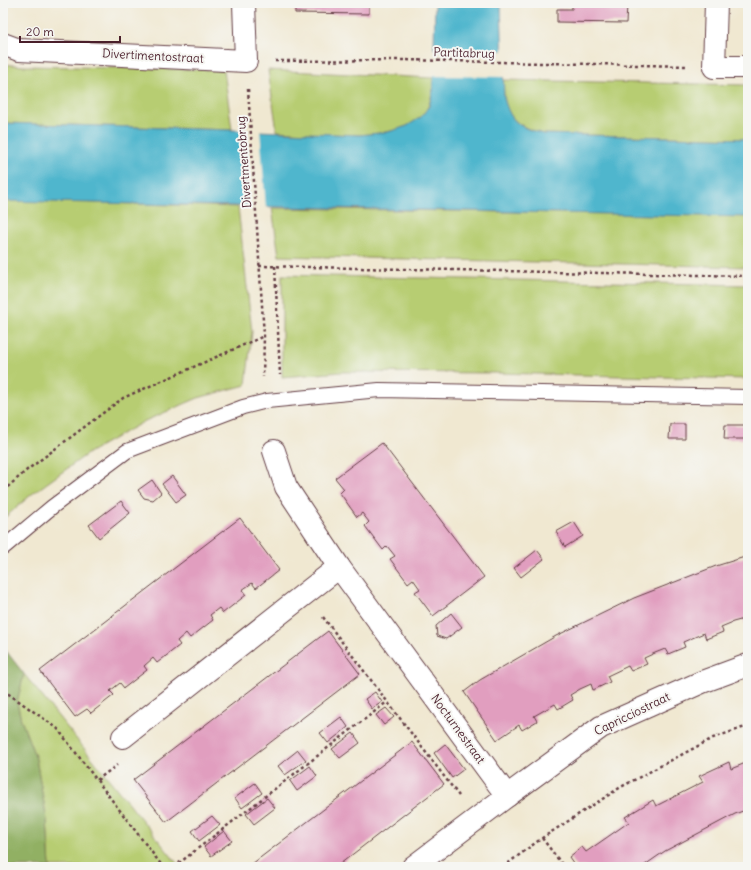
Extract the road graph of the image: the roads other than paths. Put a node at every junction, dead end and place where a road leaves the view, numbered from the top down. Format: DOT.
graph roads {
  1 [pos="244,3"];
  2 [pos="716,3"];
  3 [pos="3,44"];
  4 [pos="748,67"];
  5 [pos="748,397"];
  6 [pos="274,451"];
  7 [pos="3,548"];
  8 [pos="339,567"];
  9 [pos="748,665"];
  10 [pos="123,737"];
  11 [pos="507,796"];
  12 [pos="413,867"];
  1 -- 3 [label="street, Divertimentostraat"];
  2 -- 4 [label="street"];
  5 -- 7 [label="lane"];
  6 -- 8 [label="street, Nocturnestraat"];
  8 -- 10 [label="street"];
  8 -- 11 [label="street, Nocturnestraat"];
  9 -- 11 [label="street, Capricciostraat"];
  11 -- 12 [label="street"];
}
